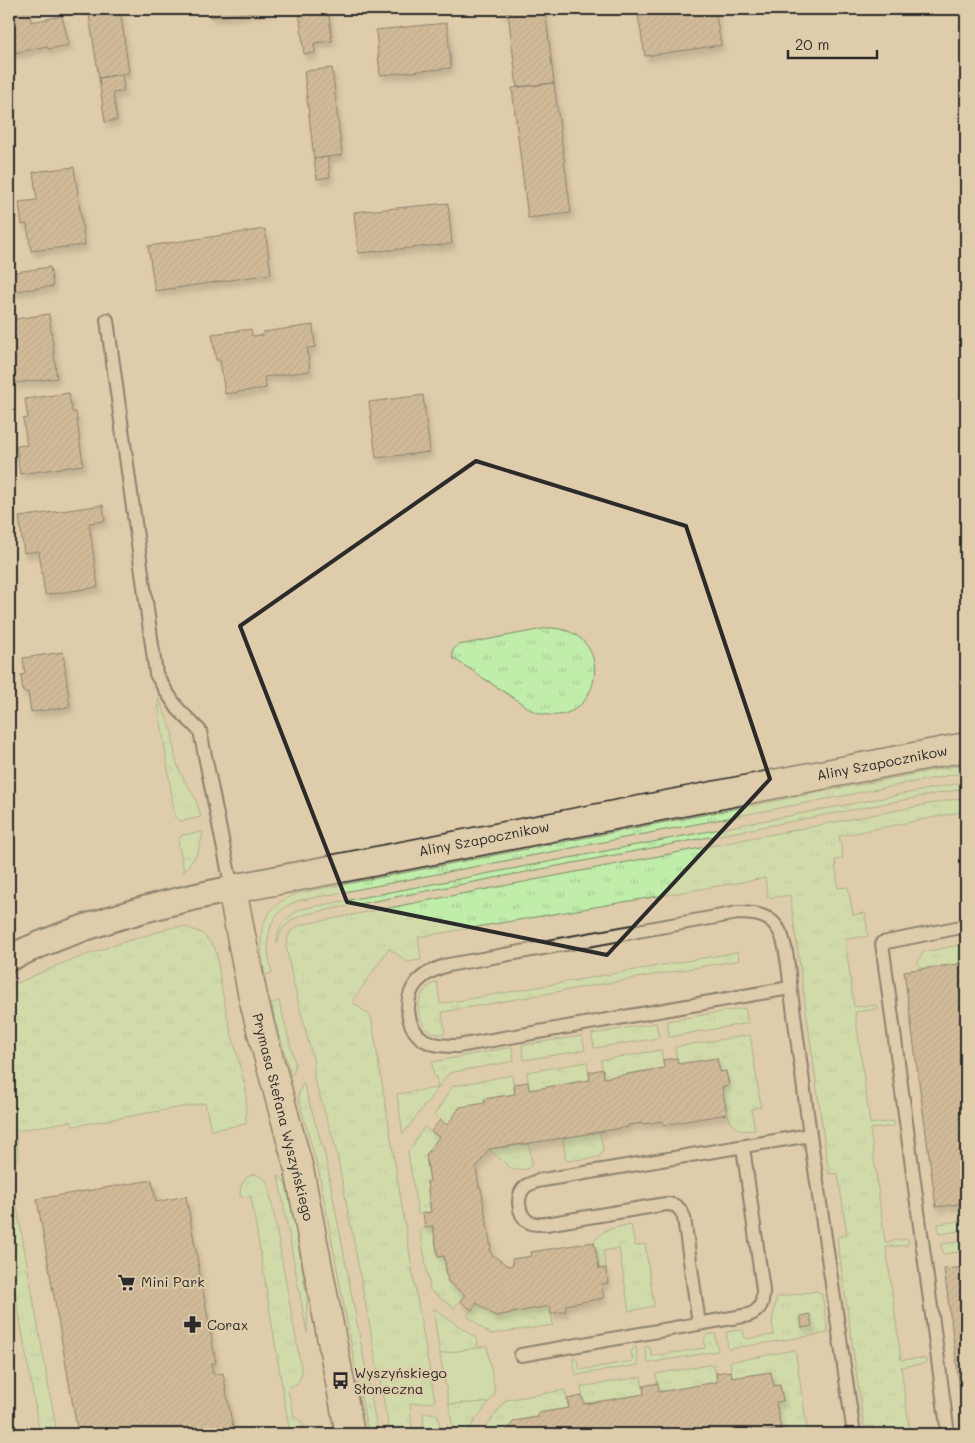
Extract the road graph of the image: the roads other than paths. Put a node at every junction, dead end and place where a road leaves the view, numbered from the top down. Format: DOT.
graph roads {
  1 [pos="108,320"];
  2 [pos="966,747"];
  3 [pos="232,888"];
  4 [pos="966,926"];
  5 [pos="9,958"];
  6 [pos="790,988"];
  7 [pos="810,1135"];
  8 [pos="743,1147"];
  9 [pos="699,1324"];
  10 [pos="521,1355"];
  11 [pos="350,1434"];
  12 [pos="854,1434"];
  13 [pos="948,1434"];
  1 -- 3 [label="lane"];
  2 -- 3 [label="street, Aliny Szapocznikow"];
  3 -- 5 [label="street, Aliny Szapocznikow"];
  3 -- 11 [label="street, Prymasa Stefana Wyszyńskiego"];
  4 -- 13 [label="lane"];
  6 -- 6 [label="lane"];
  6 -- 7 [label="lane"];
  7 -- 8 [label="lane"];
  7 -- 12 [label="lane"];
  8 -- 9 [label="lane"];
  8 -- 9 [label="lane"];
  9 -- 10 [label="lane"];
}
